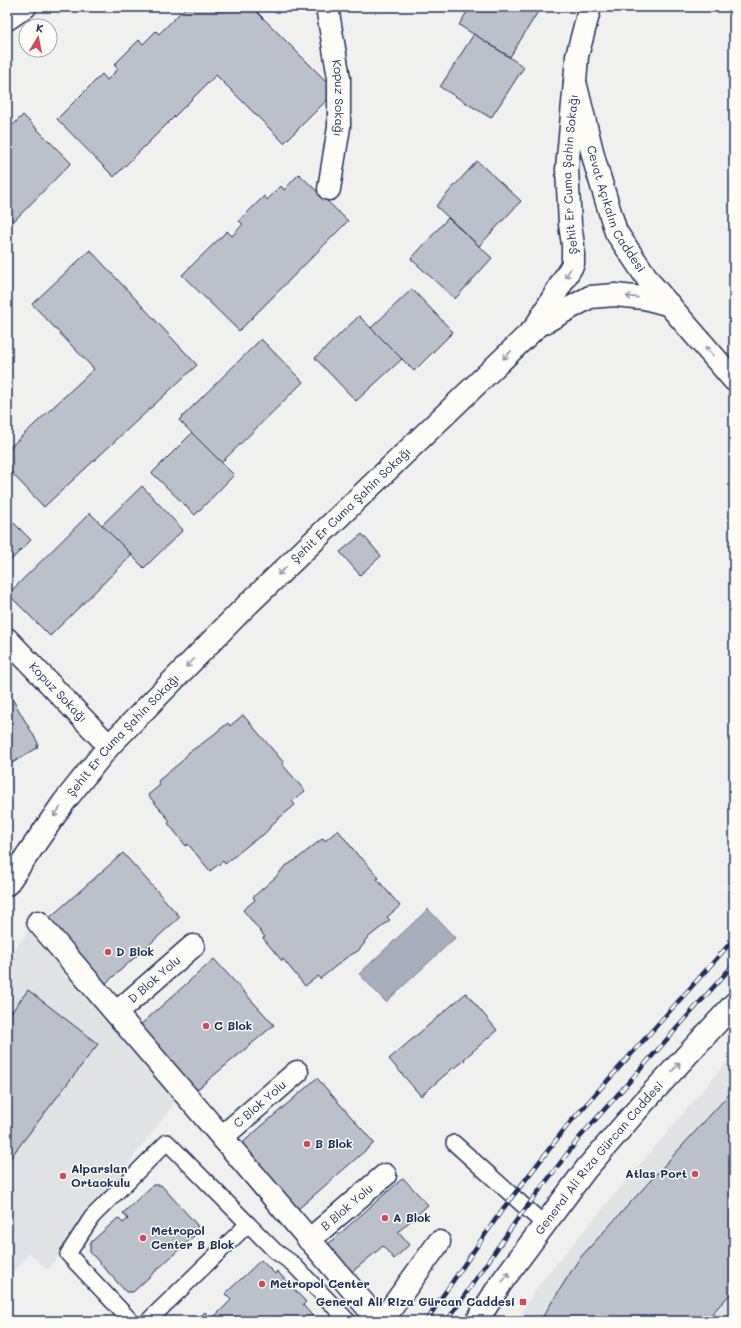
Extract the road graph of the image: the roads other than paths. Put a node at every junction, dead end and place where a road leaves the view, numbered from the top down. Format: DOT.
graph roads {
  1 [pos="25,7"];
  2 [pos="327,7"];
  3 [pos="590,7"];
  4 [pos="7,19"];
  5 [pos="575,82"];
  6 [pos="330,188"];
  7 [pos="670,305"];
  8 [pos="535,328"];
  9 [pos="734,380"];
  10 [pos="7,639"];
  11 [pos="109,746"];
  12 [pos="7,884"];
  13 [pos="38,922"];
  14 [pos="193,946"];
  15 [pos="734,1004"];
  16 [pos="116,1013"];
  17 [pos="298,1072"];
  18 [pos="222,1137"];
  19 [pos="454,1143"];
  20 [pos="385,1174"];
  21 [pos="248,1224"];
  22 [pos="545,1225"];
  23 [pos="310,1240"];
  24 [pos="439,1242"];
  25 [pos="131,1321"];
  26 [pos="148,1321"];
  27 [pos="348,1321"];
  28 [pos="381,1321"];
  29 [pos="477,1321"];
  1 -- 4 [label="street"];
  2 -- 6 [label="street, Kopuz Sokağı"];
  3 -- 5 [label="street, Cevat Açıkalın Caddesi"];
  5 -- 7 [label="street, Cevat Açıkalın Caddesi"];
  5 -- 8 [label="street, Şehit Er Cuma Şahin Sokağı, one-way"];
  7 -- 8 [label="street, one-way"];
  9 -- 7 [label="street, Cevat Açıkalın Caddesi, one-way"];
  8 -- 11 [label="street, Şehit Er Cuma Şahin Sokağı, one-way"];
  10 -- 11 [label="street, Kopuz Sokağı"];
  11 -- 12 [label="street, Şehit Er Cuma Şahin Sokağı, one-way"];
  13 -- 16 [label="street"];
  14 -- 16 [label="street, D Blok Yolu"];
  22 -- 15 [label="street, General Ali Rıza Gürcan Caddesi, one-way"];
  16 -- 18 [label="street"];
  17 -- 18 [label="street, C Blok Yolu"];
  18 -- 23 [label="street"];
  19 -- 22 [label="lane"];
  20 -- 23 [label="street, B Blok Yolu"];
  21 -- 25 [label="lane"];
  21 -- 26 [label="lane"];
  21 -- 27 [label="lane"];
  29 -- 22 [label="street, General Ali Rıza Gürcan Caddesi, one-way"];
  23 -- 28 [label="street"];
  24 -- 28 [label="street"];
}
